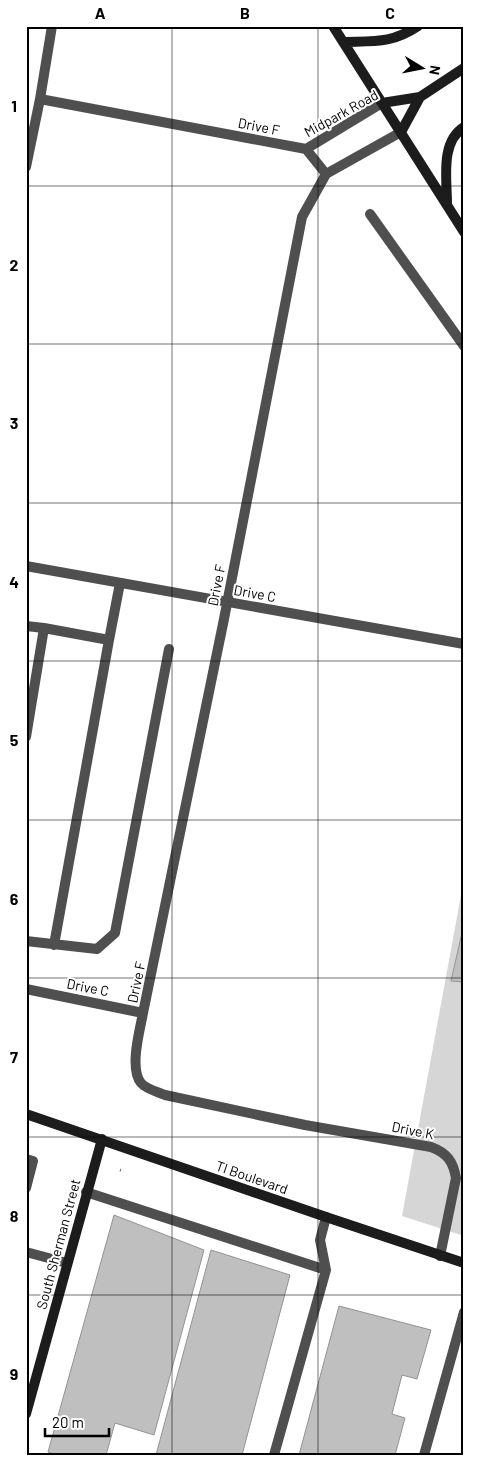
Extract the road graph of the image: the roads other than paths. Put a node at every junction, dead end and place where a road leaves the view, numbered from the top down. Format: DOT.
graph roads {
  1 [pos="52,26"];
  2 [pos="333,26"];
  3 [pos="418,26"];
  4 [pos="343,42"];
  5 [pos="464,68"];
  6 [pos="420,98"];
  7 [pos="40,99"];
  8 [pos="382,103"];
  9 [pos="464,126"];
  10 [pos="401,132"];
  11 [pos="306,149"];
  12 [pos="26,168"];
  13 [pos="326,174"];
  14 [pos="447,205"];
  15 [pos="370,214"];
  16 [pos="464,232"];
  17 [pos="464,346"];
  18 [pos="26,566"];
  19 [pos="120,583"];
  20 [pos="227,602"];
  21 [pos="26,626"];
  22 [pos="44,628"];
  23 [pos="109,640"];
  24 [pos="464,644"];
  25 [pos="169,649"];
  26 [pos="26,737"];
  27 [pos="26,940"];
  28 [pos="54,945"];
  29 [pos="26,989"];
  30 [pos="144,1012"];
  31 [pos="28,1113"];
  32 [pos="359,1134"];
  33 [pos="102,1139"];
  34 [pos="26,1159"];
  35 [pos="26,1188"];
  36 [pos="86,1192"];
  37 [pos="326,1217"];
  38 [pos="26,1252"];
  39 [pos="440,1256"];
  40 [pos="67,1263"];
  41 [pos="464,1263"];
  42 [pos="326,1270"];
  43 [pos="464,1312"];
  44 [pos="26,1414"];
  45 [pos="274,1455"];
  46 [pos="424,1455"];
  1 -- 7 [label="lane"];
  2 -- 4 [label="street"];
  3 -- 4 [label="street"];
  4 -- 8 [label="street"];
  5 -- 6 [label="street, Midpark Road"];
  6 -- 8 [label="street, Midpark Road"];
  6 -- 10 [label="street, Midpark Road"];
  7 -- 11 [label="lane, Drive F"];
  7 -- 12 [label="lane"];
  8 -- 10 [label="street"];
  8 -- 11 [label="lane, Midpark Road"];
  9 -- 14 [label="street"];
  10 -- 13 [label="lane"];
  10 -- 14 [label="street"];
  11 -- 13 [label="lane"];
  13 -- 20 [label="lane, Drive F"];
  14 -- 16 [label="street"];
  15 -- 17 [label="lane"];
  18 -- 19 [label="lane, Drive C"];
  19 -- 20 [label="lane, Drive C"];
  19 -- 23 [label="lane"];
  20 -- 24 [label="lane, Drive C"];
  20 -- 30 [label="lane, Drive F"];
  21 -- 22 [label="lane"];
  22 -- 23 [label="lane"];
  22 -- 26 [label="lane"];
  23 -- 28 [label="lane"];
  25 -- 28 [label="lane"];
  27 -- 28 [label="lane"];
  29 -- 30 [label="lane, Drive C"];
  30 -- 32 [label="lane, Drive F"];
  31 -- 33 [label="street, TI Boulevard"];
  32 -- 39 [label="lane, Drive K"];
  33 -- 36 [label="street, South Sherman Street"];
  33 -- 37 [label="street, TI Boulevard"];
  34 -- 35 [label="lane"];
  36 -- 40 [label="street, South Sherman Street"];
  36 -- 42 [label="lane"];
  37 -- 39 [label="street, TI Boulevard"];
  37 -- 42 [label="lane"];
  38 -- 40 [label="lane"];
  39 -- 41 [label="street, TI Boulevard"];
  40 -- 44 [label="street, South Sherman Street"];
  42 -- 45 [label="lane"];
  43 -- 46 [label="lane"];
}
